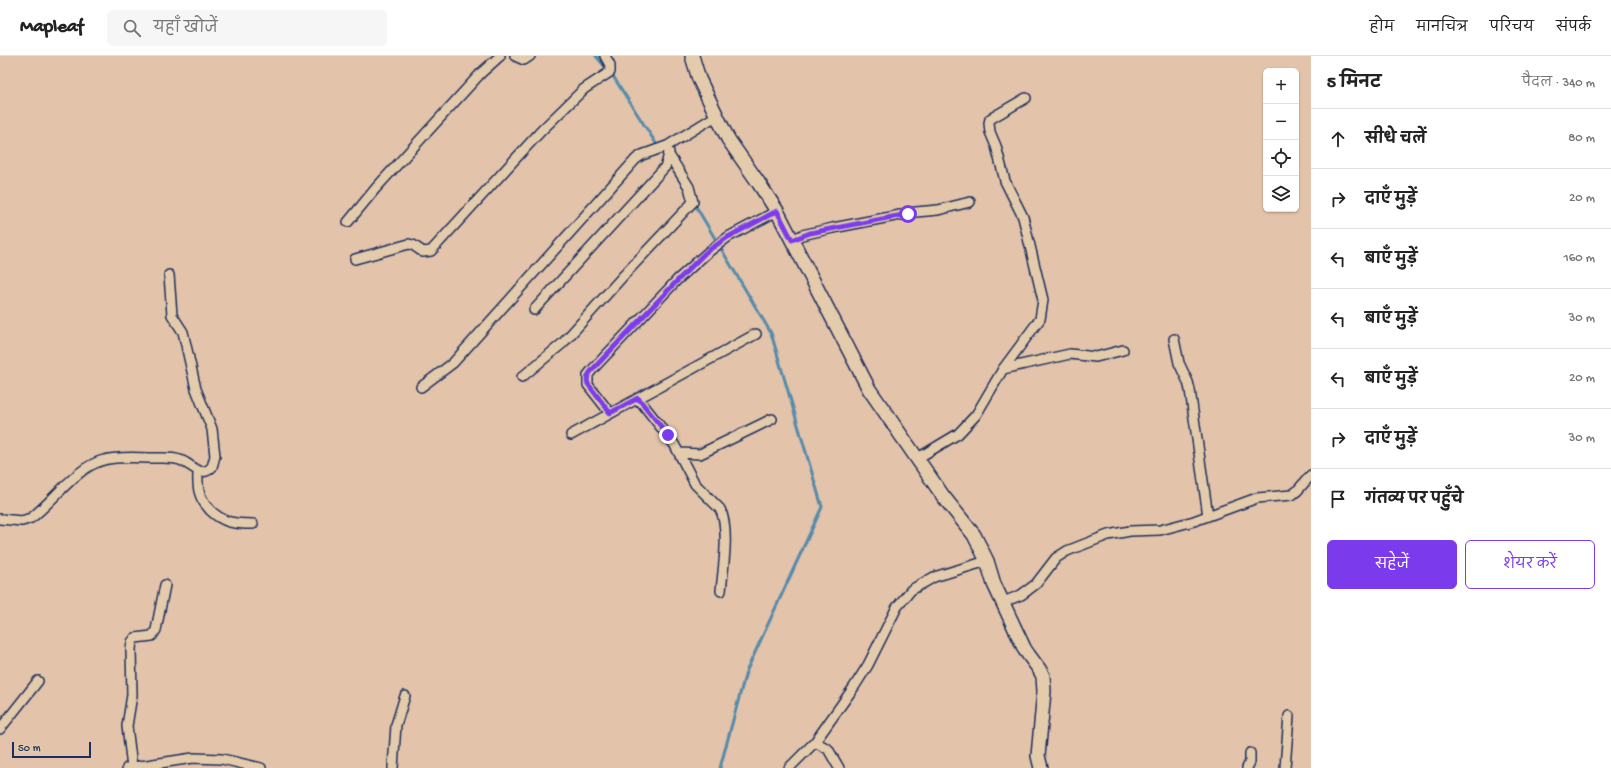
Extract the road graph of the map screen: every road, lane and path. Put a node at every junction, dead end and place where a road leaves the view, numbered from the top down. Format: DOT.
graph roads {
  1 [pos="500,56"];
  2 [pos="515,56"];
  3 [pos="530,56"];
  4 [pos="604,56"];
  5 [pos="692,56"];
  6 [pos="1026,98"];
  7 [pos="716,116"];
  8 [pos="670,144"];
  9 [pos="668,155"];
  10 [pos="970,202"];
  11 [pos="777,211"];
  12 [pos="348,222"];
  13 [pos="792,240"];
  14 [pos="355,259"];
  15 [pos="169,275"];
  16 [pos="534,310"];
  17 [pos="756,334"];
  18 [pos="1174,340"];
  19 [pos="1124,350"];
  20 [pos="1003,369"];
  21 [pos="522,377"];
  22 [pos="422,387"];
  23 [pos="638,398"];
  24 [pos="610,413"];
  25 [pos="772,419"];
  26 [pos="571,435"];
  27 [pos="680,453"];
  28 [pos="918,458"];
  29 [pos="198,472"];
  30 [pos="1311,475"];
  31 [pos="1208,516"];
  32 [pos="0,519"];
  33 [pos="253,524"];
  34 [pos="987,561"];
  35 [pos="165,585"];
  36 [pos="721,592"];
  37 [pos="1003,602"];
  38 [pos="38,682"];
  39 [pos="405,696"];
  40 [pos="1289,716"];
  41 [pos="0,729"];
  42 [pos="815,742"];
  43 [pos="1250,753"];
  44 [pos="129,768"];
  45 [pos="261,768"];
  46 [pos="393,768"];
  47 [pos="789,768"];
  48 [pos="839,768"];
  49 [pos="1041,768"];
  50 [pos="1247,768"];
  51 [pos="1285,768"];
  1 -- 12 [label="street"];
  2 -- 3 [label="street"];
  4 -- 14 [label="street"];
  5 -- 7 [label="street"];
  6 -- 20 [label="street"];
  7 -- 8 [label="street"];
  7 -- 11 [label="street"];
  8 -- 9 [label="street"];
  8 -- 22 [label="street"];
  9 -- 16 [label="street"];
  9 -- 21 [label="street"];
  10 -- 13 [label="street"];
  11 -- 13 [label="street"];
  11 -- 24 [label="street"];
  13 -- 28 [label="street"];
  15 -- 29 [label="street"];
  17 -- 23 [label="street"];
  18 -- 31 [label="street"];
  19 -- 20 [label="street"];
  20 -- 28 [label="street"];
  23 -- 24 [label="street"];
  23 -- 27 [label="street"];
  24 -- 26 [label="street"];
  25 -- 27 [label="street"];
  27 -- 36 [label="street"];
  28 -- 34 [label="street"];
  29 -- 32 [label="street"];
  29 -- 33 [label="street"];
  30 -- 31 [label="street"];
  31 -- 37 [label="street"];
  34 -- 37 [label="street"];
  34 -- 42 [label="street"];
  35 -- 44 [label="street"];
  37 -- 49 [label="street"];
  38 -- 41 [label="street"];
  39 -- 46 [label="street"];
  40 -- 51 [label="street"];
  42 -- 47 [label="street"];
  42 -- 48 [label="street"];
  43 -- 50 [label="street"];
  44 -- 45 [label="street"];
}
